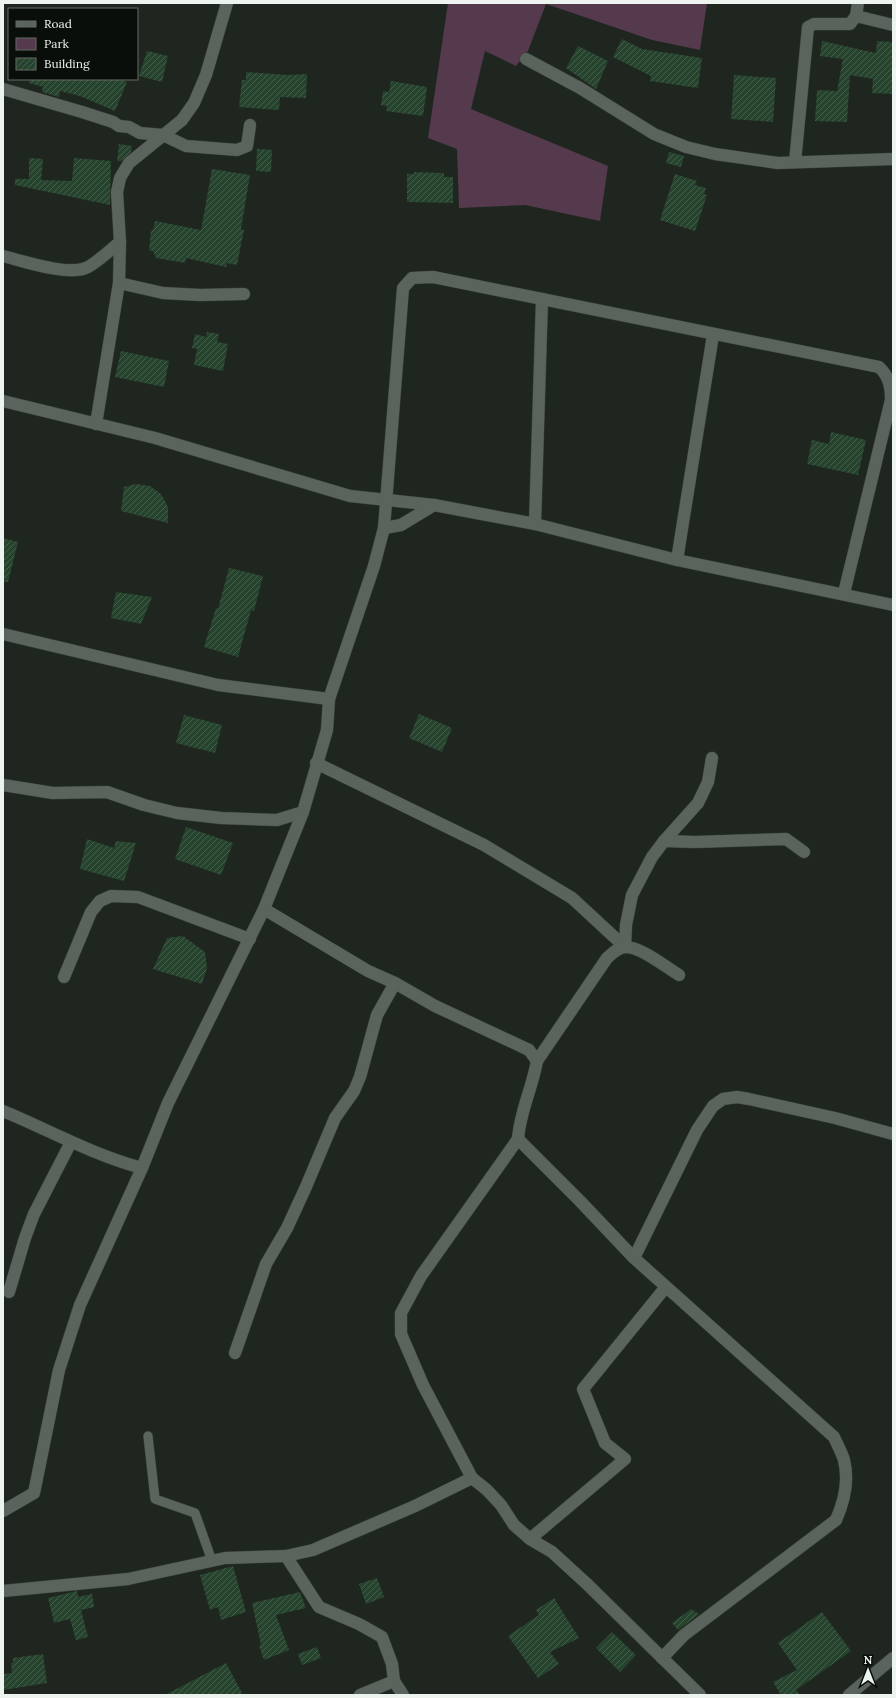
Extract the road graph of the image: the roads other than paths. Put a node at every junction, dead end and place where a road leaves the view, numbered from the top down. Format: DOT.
graph roads {
  1 [pos="227,3"];
  2 [pos="858,3"];
  3 [pos="856,16"];
  4 [pos="893,25"];
  5 [pos="526,58"];
  6 [pos="3,89"];
  7 [pos="250,124"];
  8 [pos="163,135"];
  9 [pos="893,158"];
  10 [pos="795,162"];
  11 [pos="120,242"];
  12 [pos="3,256"];
  13 [pos="119,283"];
  14 [pos="244,294"];
  15 [pos="542,299"];
  16 [pos="713,335"];
  17 [pos="892,389"];
  18 [pos="3,402"];
  19 [pos="96,424"];
  20 [pos="385,500"];
  21 [pos="434,505"];
  22 [pos="535,524"];
  23 [pos="384,528"];
  24 [pos="677,560"];
  25 [pos="844,594"];
  26 [pos="893,605"];
  27 [pos="3,634"];
  28 [pos="329,699"];
  29 [pos="712,758"];
  30 [pos="316,763"];
  31 [pos="3,785"];
  32 [pos="303,812"];
  33 [pos="664,841"];
  34 [pos="804,852"];
  35 [pos="264,909"];
  36 [pos="250,938"];
  37 [pos="625,947"];
  38 [pos="679,975"];
  39 [pos="64,977"];
  40 [pos="395,983"];
  41 [pos="537,1061"];
  42 [pos="3,1111"];
  43 [pos="893,1134"];
  44 [pos="518,1139"];
  45 [pos="71,1142"];
  46 [pos="142,1168"];
  47 [pos="634,1258"];
  48 [pos="666,1288"];
  49 [pos="9,1292"];
  50 [pos="234,1353"];
  51 [pos="148,1436"];
  52 [pos="472,1478"];
  53 [pos="3,1511"];
  54 [pos="530,1539"];
  55 [pos="286,1556"];
  56 [pos="212,1561"];
  57 [pos="3,1591"];
  58 [pos="662,1658"];
  59 [pos="893,1658"];
  60 [pos="394,1681"];
  61 [pos="360,1695"];
  62 [pos="403,1695"];
  63 [pos="700,1695"];
  64 [pos="849,1695"];
  1 -- 8 [label="street"];
  2 -- 3 [label="street"];
  3 -- 4 [label="street"];
  3 -- 10 [label="street"];
  5 -- 10 [label="street"];
  6 -- 8 [label="street"];
  7 -- 8 [label="street"];
  8 -- 11 [label="street"];
  9 -- 10 [label="street"];
  11 -- 12 [label="street"];
  11 -- 13 [label="street"];
  13 -- 14 [label="street"];
  13 -- 19 [label="street"];
  15 -- 16 [label="street"];
  15 -- 20 [label="street"];
  15 -- 22 [label="street"];
  16 -- 17 [label="street"];
  16 -- 24 [label="street"];
  17 -- 25 [label="street"];
  18 -- 19 [label="street"];
  19 -- 20 [label="street"];
  20 -- 21 [label="street"];
  20 -- 23 [label="street"];
  21 -- 22 [label="street"];
  21 -- 23 [label="street"];
  22 -- 24 [label="street"];
  23 -- 28 [label="street"];
  24 -- 25 [label="street"];
  25 -- 26 [label="street"];
  27 -- 28 [label="street"];
  28 -- 30 [label="street"];
  29 -- 33 [label="street"];
  30 -- 32 [label="street"];
  30 -- 37 [label="street"];
  31 -- 32 [label="street"];
  32 -- 35 [label="street"];
  33 -- 34 [label="street"];
  33 -- 37 [label="street"];
  35 -- 36 [label="street"];
  35 -- 40 [label="street"];
  36 -- 39 [label="street"];
  36 -- 46 [label="street"];
  37 -- 38 [label="street"];
  37 -- 41 [label="street"];
  40 -- 41 [label="street"];
  40 -- 50 [label="street"];
  41 -- 44 [label="street"];
  42 -- 45 [label="street"];
  43 -- 47 [label="street"];
  44 -- 47 [label="street"];
  44 -- 52 [label="street"];
  45 -- 46 [label="street"];
  45 -- 49 [label="street"];
  46 -- 53 [label="street"];
  47 -- 48 [label="street"];
  48 -- 54 [label="street"];
  48 -- 58 [label="street"];
  51 -- 56 [label="lane"];
  52 -- 54 [label="street"];
  52 -- 55 [label="street"];
  54 -- 58 [label="street"];
  55 -- 56 [label="street"];
  55 -- 60 [label="street"];
  56 -- 57 [label="street"];
  58 -- 63 [label="street"];
  59 -- 64 [label="street"];
  60 -- 61 [label="street"];
  60 -- 62 [label="street"];
}
